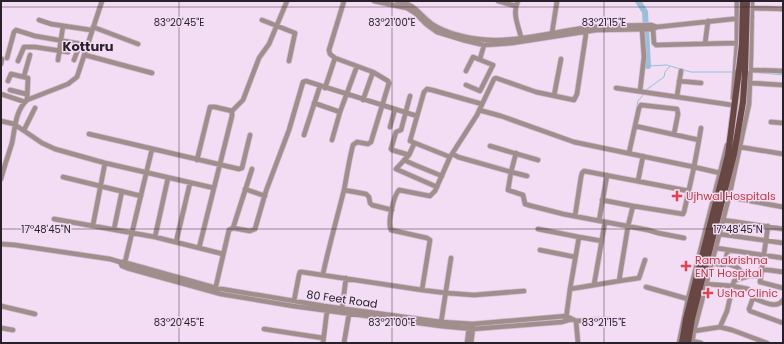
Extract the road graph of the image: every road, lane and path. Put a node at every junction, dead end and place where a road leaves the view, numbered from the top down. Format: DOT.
graph roads {
  1 [pos="102,1"];
  2 [pos="287,1"];
  3 [pos="344,1"];
  4 [pos="374,1"];
  5 [pos="397,1"];
  6 [pos="498,1"];
  7 [pos="557,1"];
  8 [pos="737,1"];
  9 [pos="743,1"];
  10 [pos="747,1"];
  11 [pos="752,1"];
  12 [pos="412,3"];
  13 [pos="517,3"];
  14 [pos="752,8"];
  15 [pos="783,9"];
  16 [pos="752,17"];
  17 [pos="737,18"];
  18 [pos="39,20"];
  19 [pos="262,20"];
  20 [pos="708,21"];
  21 [pos="63,26"];
  22 [pos="277,26"];
  23 [pos="653,27"];
  24 [pos="643,28"];
  25 [pos="92,29"];
  26 [pos="587,29"];
  27 [pos="552,33"];
  28 [pos="521,38"];
  29 [pos="61,40"];
  30 [pos="737,42"];
  31 [pos="80,44"];
  32 [pos="138,44"];
  33 [pos="705,44"];
  34 [pos="87,45"];
  35 [pos="484,45"];
  36 [pos="60,51"];
  37 [pos="68,52"];
  38 [pos="30,55"];
  39 [pos="84,55"];
  40 [pos="336,58"];
  41 [pos="480,59"];
  42 [pos="561,59"];
  43 [pos="3,60"];
  44 [pos="58,60"];
  45 [pos="74,60"];
  46 [pos="18,61"];
  47 [pos="289,61"];
  48 [pos="357,66"];
  49 [pos="466,71"];
  50 [pos="681,71"];
  51 [pos="783,71"];
  52 [pos="373,72"];
  53 [pos="746,72"];
  54 [pos="152,73"];
  55 [pos="24,76"];
  56 [pos="8,81"];
  57 [pos="679,81"];
  58 [pos="700,83"];
  59 [pos="750,83"];
  60 [pos="466,85"];
  61 [pos="783,85"];
  62 [pos="320,86"];
  63 [pos="325,88"];
  64 [pos="616,88"];
  65 [pos="10,90"];
  66 [pos="640,92"];
  67 [pos="1,94"];
  68 [pos="26,94"];
  69 [pos="346,94"];
  70 [pos="410,96"];
  71 [pos="554,96"];
  72 [pos="677,96"];
  73 [pos="364,100"];
  74 [pos="26,101"];
  75 [pos="314,103"];
  76 [pos="482,104"];
  77 [pos="732,105"];
  78 [pos="383,106"];
  79 [pos="35,108"];
  80 [pos="395,109"];
  81 [pos="479,110"];
  82 [pos="232,112"];
  83 [pos="340,112"];
  84 [pos="405,112"];
  85 [pos="417,116"];
  86 [pos="1,121"];
  87 [pos="771,122"];
  88 [pos="783,123"];
  89 [pos="14,124"];
  90 [pos="635,126"];
  91 [pos="390,127"];
  92 [pos="702,128"];
  93 [pos="24,130"];
  94 [pos="89,134"];
  95 [pos="304,134"];
  96 [pos="674,134"];
  97 [pos="250,135"];
  98 [pos="332,140"];
  99 [pos="699,140"];
  100 [pos="414,144"];
  101 [pos="490,146"];
  102 [pos="740,147"];
  103 [pos="152,149"];
  104 [pos="516,153"];
  105 [pos="629,153"];
  106 [pos="409,154"];
  107 [pos="783,154"];
  108 [pos="451,155"];
  109 [pos="643,156"];
  110 [pos="197,160"];
  111 [pos="404,160"];
  112 [pos="538,160"];
  113 [pos="105,163"];
  114 [pos="219,165"];
  115 [pos="694,167"];
  116 [pos="2,168"];
  117 [pos="252,169"];
  118 [pos="511,172"];
  119 [pos="147,173"];
  120 [pos="720,173"];
  121 [pos="607,175"];
  122 [pos="442,176"];
  123 [pos="527,176"];
  124 [pos="63,177"];
  125 [pos="168,178"];
  126 [pos="1,179"];
  127 [pos="638,181"];
  128 [pos="190,182"];
  129 [pos="101,186"];
  130 [pos="437,187"];
  131 [pos="214,188"];
  132 [pos="245,190"];
  133 [pos="344,190"];
  134 [pos="122,191"];
  135 [pos="689,191"];
  136 [pos="141,196"];
  137 [pos="265,196"];
  138 [pos="729,196"];
  139 [pos="602,200"];
  140 [pos="633,206"];
  141 [pos="783,207"];
  142 [pos="392,210"];
  143 [pos="576,216"];
  144 [pos="54,219"];
  145 [pos="722,220"];
  146 [pos="599,221"];
  147 [pos="605,222"];
  148 [pos="93,226"];
  149 [pos="628,226"];
  150 [pos="768,226"];
  151 [pos="233,228"];
  152 [pos="114,229"];
  153 [pos="538,229"];
  154 [pos="783,229"];
  155 [pos="132,232"];
  156 [pos="719,234"];
  157 [pos="155,237"];
  158 [pos="579,237"];
  159 [pos="684,238"];
  160 [pos="602,241"];
  161 [pos="766,241"];
  162 [pos="176,242"];
  163 [pos="783,243"];
  164 [pos="1,244"];
  165 [pos="199,248"];
  166 [pos="716,248"];
  167 [pos="540,250"];
  168 [pos="728,250"];
  169 [pos="223,254"];
  170 [pos="764,255"];
  171 [pos="576,257"];
  172 [pos="451,258"];
  173 [pos="783,258"];
  174 [pos="645,260"];
  175 [pos="122,262"];
  176 [pos="711,263"];
  177 [pos="725,263"];
  178 [pos="761,269"];
  179 [pos="783,272"];
  180 [pos="323,274"];
  181 [pos="759,276"];
  182 [pos="746,277"];
  183 [pos="346,278"];
  184 [pos="619,281"];
  185 [pos="706,284"];
  186 [pos="594,285"];
  187 [pos="733,286"];
  188 [pos="646,287"];
  189 [pos="783,288"];
  190 [pos="570,289"];
  191 [pos="748,289"];
  192 [pos="215,290"];
  193 [pos="422,290"];
  194 [pos="524,291"];
  195 [pos="446,293"];
  196 [pos="688,299"];
  197 [pos="783,300"];
  198 [pos="294,301"];
  199 [pos="1,306"];
  200 [pos="342,309"];
  201 [pos="327,311"];
  202 [pos="35,314"];
  203 [pos="349,314"];
  204 [pos="566,318"];
  205 [pos="609,319"];
  206 [pos="574,320"];
  207 [pos="783,323"];
  208 [pos="441,324"];
  209 [pos="471,327"];
  210 [pos="720,327"];
  211 [pos="1,328"];
  212 [pos="264,329"];
  213 [pos="13,330"];
  214 [pos="694,331"];
  215 [pos="323,341"];
  216 [pos="691,342"];
  217 [pos="344,343"];
  218 [pos="468,343"];
  219 [pos="471,343"];
  220 [pos="578,343"];
  221 [pos="680,343"];
  222 [pos="701,343"];
  223 [pos="767,343"];
  1 -- 25 [label="street"];
  2 -- 22 [label="street"];
  3 -- 40 [label="street"];
  4 -- 35 [label="street"];
  5 -- 12 [label="street"];
  6 -- 13 [label="street"];
  7 -- 27 [label="street"];
  8 -- 17 [label="street"];
  9 -- 53 [label="main road, bridge"];
  10 -- 53 [label="main road, bridge"];
  11 -- 14 [label="street"];
  12 -- 28 [label="street"];
  13 -- 28 [label="street"];
  14 -- 15 [label="street"];
  14 -- 16 [label="street"];
  16 -- 17 [label="street"];
  16 -- 53 [label="street"];
  17 -- 20 [label="street"];
  17 -- 30 [label="street"];
  18 -- 21 [label="street"];
  19 -- 22 [label="street"];
  20 -- 23 [label="street"];
  20 -- 33 [label="street"];
  21 -- 25 [label="street"];
  21 -- 29 [label="street"];
  22 -- 47 [label="street"];
  22 -- 82 [label="street"];
  23 -- 24 [label="street"];
  23 -- 33 [label="street"];
  24 -- 26 [label="street"];
  24 -- 66 [label="street"];
  25 -- 32 [label="street"];
  25 -- 34 [label="street"];
  26 -- 27 [label="street"];
  26 -- 35 [label="street"];
  26 -- 71 [label="street"];
  27 -- 28 [label="street"];
  29 -- 31 [label="street"];
  29 -- 36 [label="street"];
  29 -- 43 [label="street"];
  30 -- 33 [label="street"];
  30 -- 77 [label="street"];
  31 -- 34 [label="street"];
  31 -- 45 [label="street"];
  34 -- 39 [label="street"];
  35 -- 41 [label="street"];
  36 -- 37 [label="street"];
  36 -- 44 [label="street"];
  36 -- 46 [label="street"];
  38 -- 55 [label="street"];
  39 -- 54 [label="street"];
  39 -- 74 [label="street"];
  40 -- 48 [label="street"];
  40 -- 63 [label="street"];
  41 -- 49 [label="street"];
  41 -- 60 [label="street"];
  42 -- 71 [label="street"];
  48 -- 52 [label="street"];
  48 -- 69 [label="street"];
  50 -- 57 [label="street"];
  51 -- 53 [label="street"];
  52 -- 73 [label="street"];
  52 -- 78 [label="street"];
  53 -- 59 [label="street"];
  53 -- 216 [label="main road"];
  53 -- 221 [label="main road"];
  55 -- 56 [label="street"];
  55 -- 68 [label="street"];
  57 -- 58 [label="street"];
  57 -- 72 [label="street"];
  59 -- 61 [label="street"];
  59 -- 102 [label="street"];
  62 -- 63 [label="street"];
  62 -- 75 [label="street"];
  62 -- 137 [label="street"];
  63 -- 69 [label="street"];
  64 -- 66 [label="street"];
  65 -- 68 [label="street"];
  66 -- 72 [label="street"];
  67 -- 74 [label="street"];
  68 -- 74 [label="street"];
  69 -- 73 [label="street"];
  69 -- 83 [label="street"];
  70 -- 84 [label="street"];
  71 -- 76 [label="street"];
  72 -- 77 [label="street"];
  73 -- 78 [label="street"];
  74 -- 89 [label="street"];
  75 -- 83 [label="street"];
  75 -- 95 [label="street"];
  76 -- 81 [label="street"];
  76 -- 85 [label="street"];
  77 -- 120 [label="street"];
  78 -- 80 [label="street"];
  78 -- 133 [label="street"];
  79 -- 93 [label="street"];
  80 -- 84 [label="street"];
  80 -- 91 [label="street"];
  81 -- 105 [label="street"];
  81 -- 108 [label="street"];
  82 -- 110 [label="street"];
  82 -- 114 [label="street"];
  83 -- 98 [label="street"];
  84 -- 85 [label="street"];
  84 -- 106 [label="street"];
  85 -- 100 [label="street"];
  86 -- 89 [label="street"];
  87 -- 88 [label="street"];
  89 -- 93 [label="street"];
  89 -- 116 [label="street"];
  90 -- 96 [label="street"];
  90 -- 96 [label="street"];
  90 -- 105 [label="street"];
  92 -- 99 [label="street"];
  93 -- 113 [label="street"];
  94 -- 103 [label="street"];
  96 -- 99 [label="street"];
  97 -- 114 [label="street"];
  99 -- 115 [label="street"];
  100 -- 106 [label="street"];
  100 -- 108 [label="street"];
  101 -- 104 [label="street"];
  102 -- 107 [label="street"];
  102 -- 138 [label="street"];
  103 -- 110 [label="street"];
  103 -- 119 [label="street"];
  104 -- 112 [label="street"];
  104 -- 118 [label="street"];
  105 -- 109 [label="street"];
  106 -- 111 [label="street"];
  108 -- 118 [label="street"];
  108 -- 122 [label="street"];
  109 -- 115 [label="street"];
  109 -- 127 [label="street"];
  110 -- 114 [label="street"];
  111 -- 122 [label="street"];
  111 -- 130 [label="street"];
  113 -- 119 [label="street"];
  113 -- 129 [label="street"];
  114 -- 131 [label="street"];
  115 -- 120 [label="street"];
  115 -- 135 [label="street"];
  116 -- 126 [label="street"];
  117 -- 132 [label="street"];
  118 -- 123 [label="street"];
  118 -- 143 [label="street"];
  119 -- 125 [label="street"];
  119 -- 136 [label="street"];
  120 -- 196 [label="street"];
  121 -- 127 [label="street"];
  121 -- 139 [label="street"];
  121 -- 143 [label="street"];
  122 -- 130 [label="street"];
  124 -- 129 [label="street"];
  125 -- 128 [label="street"];
  125 -- 157 [label="street"];
  127 -- 135 [label="street"];
  128 -- 131 [label="street"];
  128 -- 162 [label="street"];
  129 -- 134 [label="street"];
  129 -- 148 [label="street"];
  130 -- 142 [label="street"];
  131 -- 165 [label="street"];
  132 -- 137 [label="street"];
  132 -- 151 [label="street"];
  133 -- 142 [label="street"];
  133 -- 180 [label="street"];
  134 -- 136 [label="street"];
  134 -- 152 [label="street"];
  135 -- 140 [label="street"];
  136 -- 155 [label="street"];
  137 -- 151 [label="street"];
  138 -- 141 [label="street"];
  138 -- 145 [label="street"];
  139 -- 140 [label="street"];
  139 -- 146 [label="street"];
  140 -- 149 [label="street"];
  142 -- 193 [label="street"];
  143 -- 146 [label="street"];
  144 -- 148 [label="street"];
  145 -- 150 [label="street"];
  145 -- 156 [label="street"];
  146 -- 147 [label="street"];
  147 -- 149 [label="street"];
  147 -- 160 [label="street"];
  148 -- 152 [label="street"];
  149 -- 159 [label="street"];
  149 -- 184 [label="street"];
  150 -- 154 [label="street"];
  150 -- 161 [label="street"];
  151 -- 169 [label="street"];
  152 -- 155 [label="street"];
  153 -- 158 [label="street"];
  155 -- 157 [label="street"];
  155 -- 175 [label="street"];
  156 -- 161 [label="street"];
  156 -- 166 [label="street"];
  157 -- 162 [label="street"];
  158 -- 160 [label="street"];
  158 -- 171 [label="street"];
  160 -- 186 [label="street"];
  161 -- 163 [label="street"];
  161 -- 170 [label="street"];
  162 -- 165 [label="street"];
  164 -- 175 [label="street"];
  165 -- 169 [label="street"];
  166 -- 168 [label="street"];
  166 -- 176 [label="street"];
  167 -- 171 [label="street"];
  168 -- 170 [label="street"];
  168 -- 177 [label="street"];
  169 -- 192 [label="street"];
  170 -- 173 [label="street"];
  170 -- 178 [label="street"];
  171 -- 190 [label="street"];
  172 -- 195 [label="street"];
  174 -- 184 [label="street"];
  175 -- 192 [label="street"];
  176 -- 177 [label="street"];
  176 -- 185 [label="street"];
  177 -- 182 [label="street"];
  178 -- 179 [label="street"];
  178 -- 181 [label="street"];
  180 -- 183 [label="street"];
  180 -- 198 [label="street"];
  181 -- 182 [label="street"];
  181 -- 189 [label="street"];
  182 -- 187 [label="street"];
  183 -- 193 [label="street"];
  183 -- 200 [label="street"];
  184 -- 186 [label="street"];
  185 -- 187 [label="street"];
  185 -- 214 [label="street"];
  186 -- 190 [label="street"];
  187 -- 191 [label="street"];
  187 -- 210 [label="street"];
  188 -- 196 [label="street"];
  190 -- 204 [label="street"];
  192 -- 198 [label="street, 80 Feet Road"];
  192 -- 201 [label="street"];
  193 -- 195 [label="street"];
  194 -- 195 [label="street"];
  195 -- 208 [label="street"];
  196 -- 221 [label="street"];
  197 -- 207 [label="street"];
  198 -- 200 [label="street, 80 Feet Road"];
  199 -- 202 [label="street"];
  200 -- 208 [label="street, 80 Feet Road"];
  201 -- 203 [label="street"];
  201 -- 215 [label="street"];
  203 -- 208 [label="street"];
  203 -- 217 [label="street"];
  204 -- 206 [label="street"];
  204 -- 209 [label="street"];
  205 -- 206 [label="street"];
  206 -- 220 [label="street"];
  208 -- 209 [label="street"];
  209 -- 218 [label="street"];
  209 -- 219 [label="street"];
  210 -- 214 [label="street"];
  210 -- 223 [label="street"];
  211 -- 213 [label="street"];
  212 -- 215 [label="street"];
  214 -- 216 [label="street"];
  216 -- 222 [label="street"];
}
